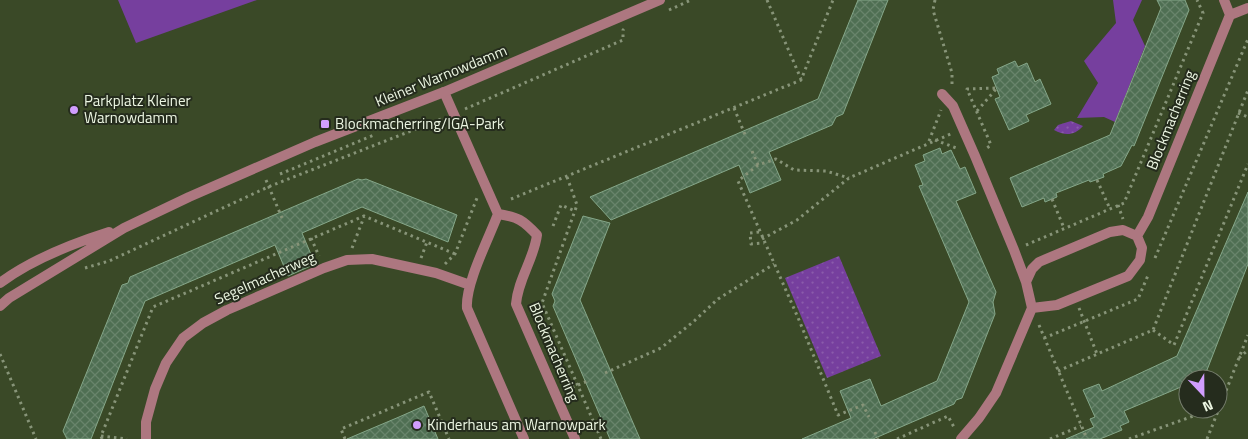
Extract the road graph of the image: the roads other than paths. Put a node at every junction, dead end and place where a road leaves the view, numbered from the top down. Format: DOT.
graph roads {
  1 [pos="660,0"];
  2 [pos="1224,0"];
  3 [pos="1248,8"];
  4 [pos="1230,15"];
  5 [pos="444,92"];
  6 [pos="944,96"];
  7 [pos="498,214"];
  8 [pos="124,228"];
  9 [pos="1137,236"];
  10 [pos="1026,282"];
  11 [pos="0,283"];
  12 [pos="470,285"];
  13 [pos="0,306"];
  14 [pos="1032,308"];
  15 [pos="958,435"];
  16 [pos="146,439"];
  17 [pos="524,439"];
  18 [pos="575,439"];
  1 -- 5 [label="street, Kleiner Warnowdamm"];
  2 -- 4 [label="street"];
  3 -- 4 [label="street"];
  4 -- 9 [label="street, Blockmacherring"];
  5 -- 7 [label="street"];
  5 -- 8 [label="street, Kleiner Warnowdamm"];
  6 -- 10 [label="street"];
  7 -- 12 [label="street"];
  7 -- 18 [label="street, Blockmacherring"];
  8 -- 11 [label="street, Kleiner Warnowdamm"];
  8 -- 13 [label="street, Kleiner Warnowdamm"];
  9 -- 10 [label="street"];
  9 -- 14 [label="street"];
  10 -- 14 [label="street"];
  12 -- 16 [label="street, Segelmacherweg"];
  12 -- 17 [label="street"];
  14 -- 15 [label="street"];
}
